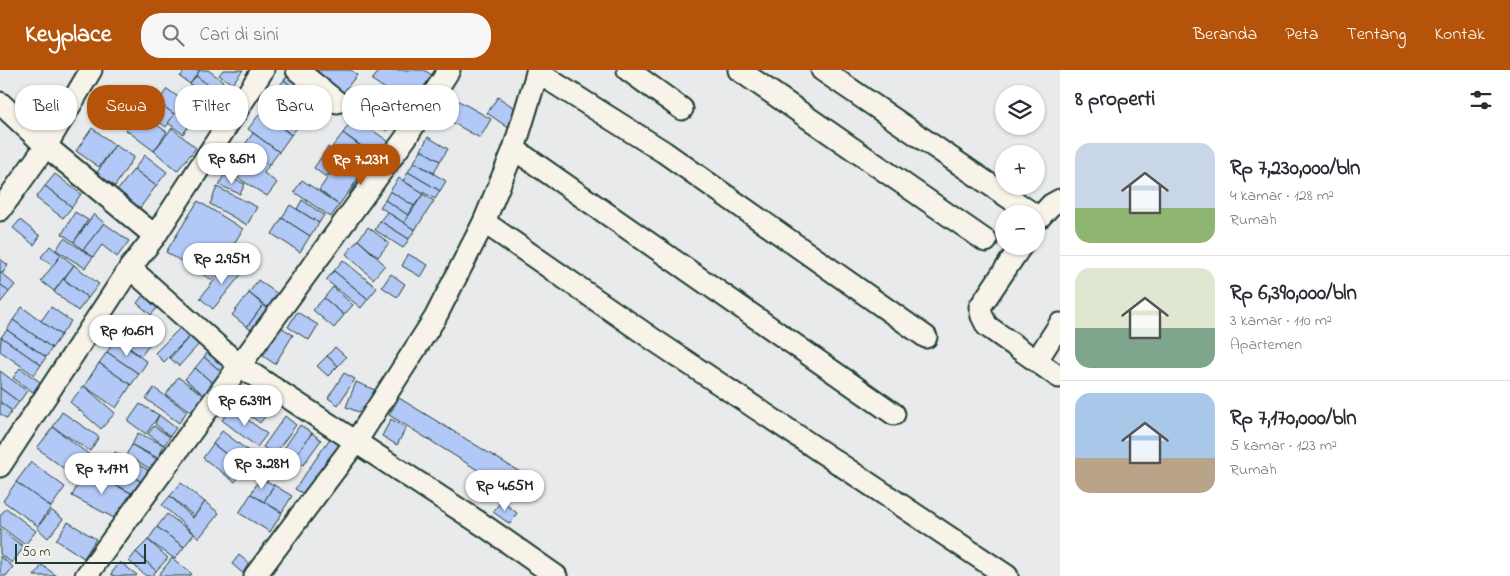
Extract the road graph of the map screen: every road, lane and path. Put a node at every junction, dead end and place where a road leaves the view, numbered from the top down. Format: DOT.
graph roads {
  1 [pos="91,70"];
  2 [pos="262,70"];
  3 [pos="297,70"];
  4 [pos="449,70"];
  5 [pos="628,70"];
  6 [pos="740,70"];
  7 [pos="822,70"];
  8 [pos="538,71"];
  9 [pos="337,102"];
  10 [pos="0,103"];
  11 [pos="682,109"];
  12 [pos="46,146"];
  13 [pos="514,149"];
  14 [pos="1060,200"];
  15 [pos="1017,205"];
  16 [pos="0,210"];
  17 [pos="1045,210"];
  18 [pos="484,222"];
  19 [pos="154,236"];
  20 [pos="986,241"];
  21 [pos="1015,255"];
  22 [pos="130,268"];
  23 [pos="1060,324"];
  24 [pos="926,337"];
  25 [pos="1037,360"];
  26 [pos="240,366"];
  27 [pos="1059,377"];
  28 [pos="894,414"];
  29 [pos="6,441"];
  30 [pos="355,443"];
  31 [pos="0,466"];
  32 [pos="86,576"];
  33 [pos="255,576"];
  34 [pos="556,576"];
  35 [pos="1007,576"];
  1 -- 12 [label="street"];
  2 -- 19 [label="street"];
  3 -- 9 [label="street"];
  4 -- 26 [label="street"];
  5 -- 11 [label="street"];
  6 -- 20 [label="street"];
  7 -- 15 [label="street"];
  8 -- 13 [label="street"];
  8 -- 24 [label="street"];
  10 -- 12 [label="street"];
  12 -- 16 [label="street"];
  12 -- 19 [label="street"];
  13 -- 18 [label="street"];
  13 -- 28 [label="street"];
  14 -- 17 [label="street"];
  18 -- 30 [label="street"];
  18 -- 35 [label="street"];
  19 -- 22 [label="street"];
  21 -- 25 [label="street"];
  22 -- 26 [label="street"];
  22 -- 29 [label="street"];
  23 -- 25 [label="street"];
  25 -- 27 [label="street"];
  26 -- 30 [label="street"];
  26 -- 32 [label="street"];
  29 -- 31 [label="street"];
  30 -- 33 [label="street"];
  30 -- 34 [label="street"];
}
